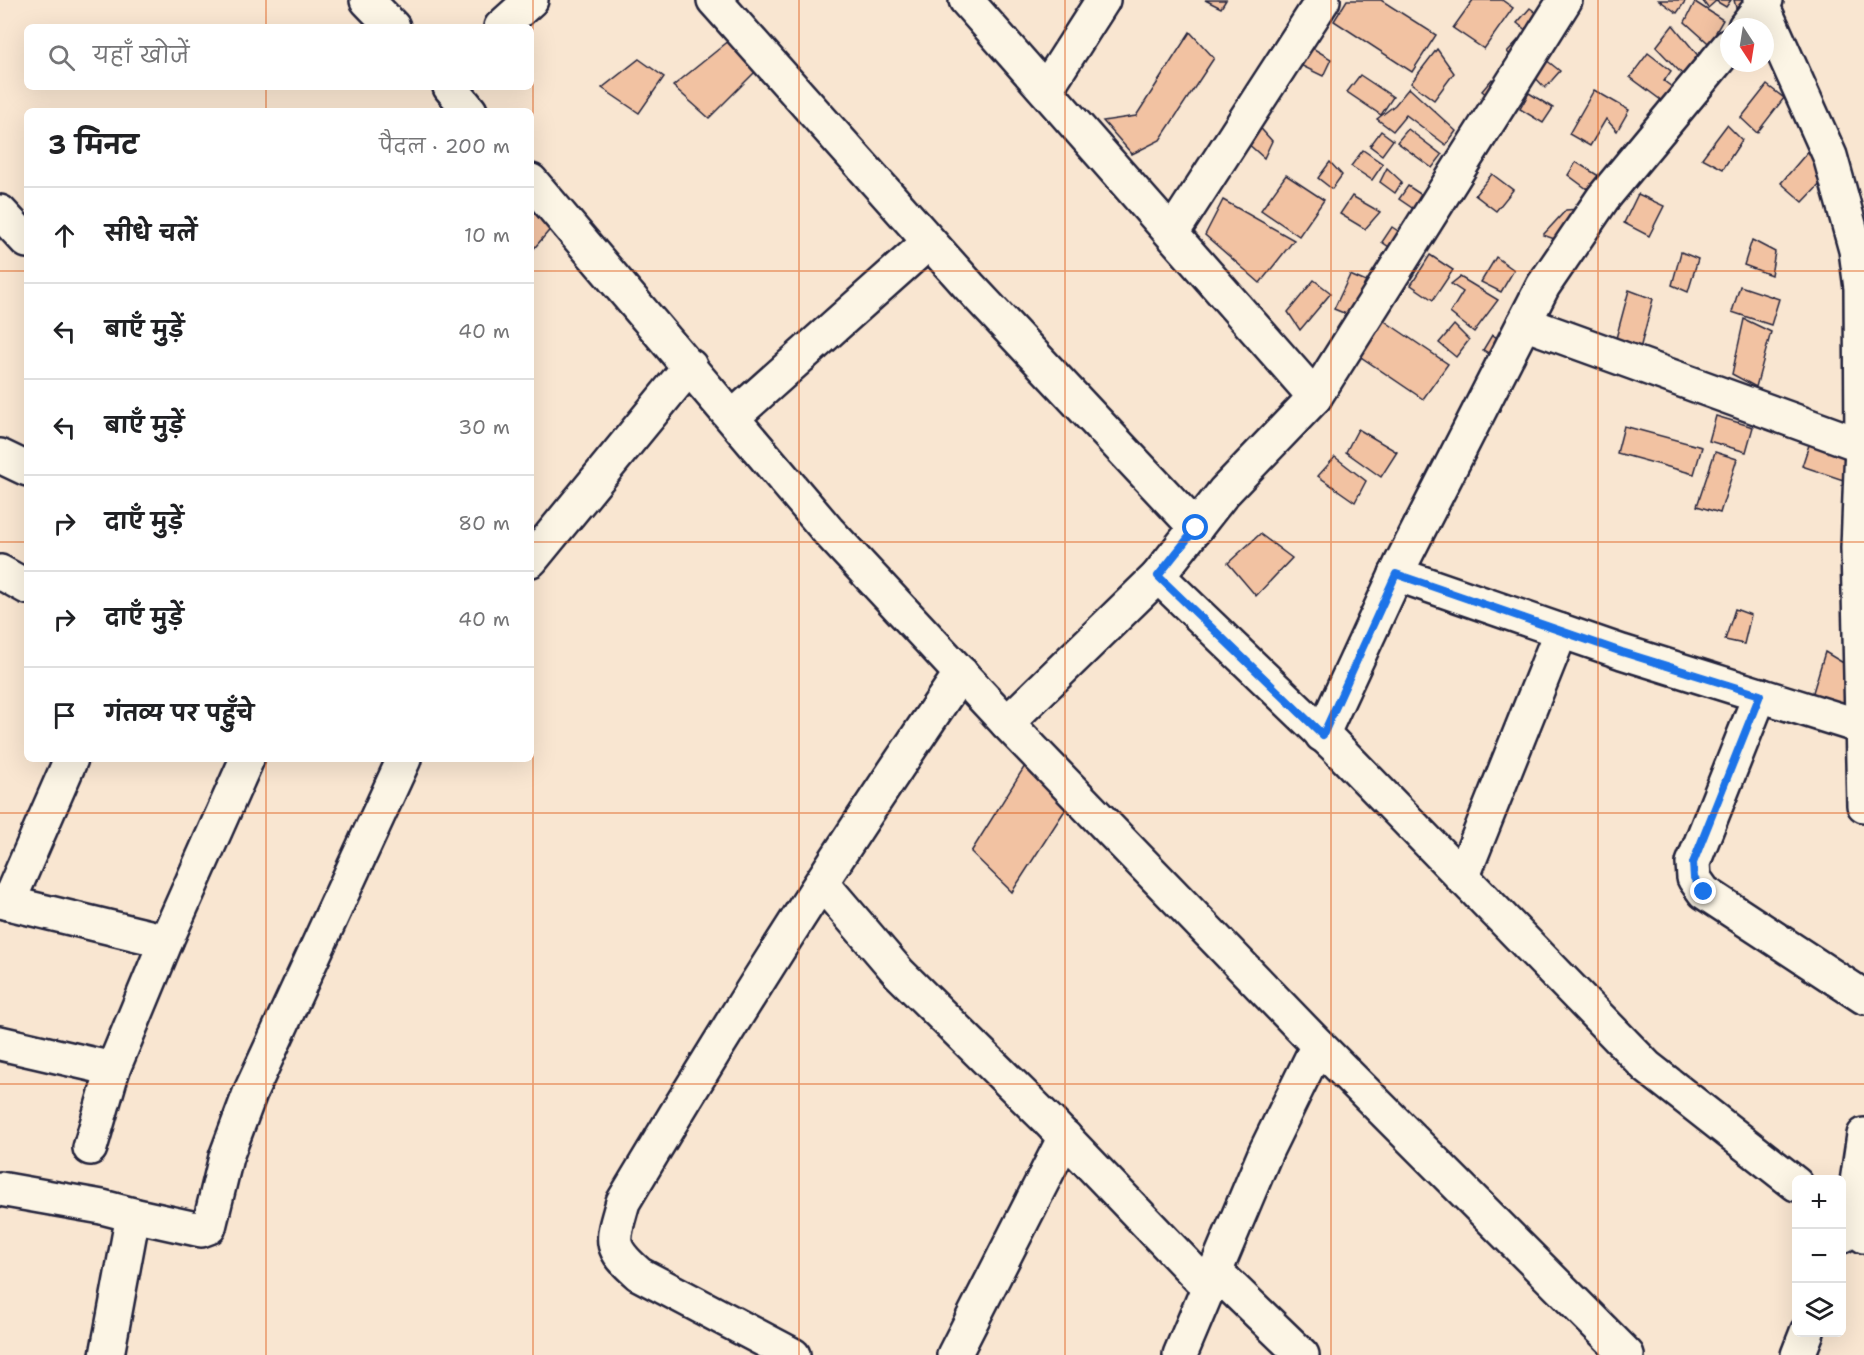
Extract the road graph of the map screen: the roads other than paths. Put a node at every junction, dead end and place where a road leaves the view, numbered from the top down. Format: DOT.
graph roads {
  1 [pos="367,0"];
  2 [pos="531,0"];
  3 [pos="714,0"];
  4 [pos="966,0"];
  5 [pos="1103,0"];
  6 [pos="1323,0"];
  7 [pos="1564,0"];
  8 [pos="1758,8"];
  9 [pos="390,24"];
  10 [pos="504,24"];
  11 [pos="1720,57"];
  12 [pos="1046,89"];
  13 [pos="452,90"];
  14 [pos="468,108"];
  15 [pos="534,185"];
  16 [pos="0,212"];
  17 [pos="1172,233"];
  18 [pos="24,238"];
  19 [pos="929,242"];
  20 [pos="1863,288"];
  21 [pos="1524,323"];
  22 [pos="690,366"];
  23 [pos="1315,397"];
  24 [pos="733,417"];
  25 [pos="1863,445"];
  26 [pos="0,456"];
  27 [pos="24,468"];
  28 [pos="1196,528"];
  29 [pos="534,556"];
  30 [pos="0,572"];
  31 [pos="1396,574"];
  32 [pos="1158,576"];
  33 [pos="24,585"];
  34 [pos="1561,631"];
  35 [pos="961,674"];
  36 [pos="1760,695"];
  37 [pos="1007,723"];
  38 [pos="1862,727"];
  39 [pos="1323,735"];
  40 [pos="70,762"];
  41 [pos="246,762"];
  42 [pos="403,762"];
  43 [pos="1864,805"];
  44 [pos="1462,878"];
  45 [pos="822,883"];
  46 [pos="4,902"];
  47 [pos="166,941"];
  48 [pos="1864,997"];
  49 [pos="0,1043"];
  50 [pos="1318,1045"];
  51 [pos="113,1070"];
  52 [pos="1864,1135"];
  53 [pos="1065,1137"];
  54 [pos="90,1148"];
  55 [pos="1792,1180"];
  56 [pos="0,1189"];
  57 [pos="133,1215"];
  58 [pos="1848,1229"];
  59 [pos="1214,1281"];
  60 [pos="1805,1337"];
  61 [pos="107,1355"];
  62 [pos="793,1355"];
  63 [pos="954,1355"];
  64 [pos="1180,1355"];
  65 [pos="1302,1355"];
  66 [pos="1627,1355"];
  67 [pos="1798,1355"];
  1 -- 9 [label="street"];
  2 -- 10 [label="street"];
  3 -- 19 [label="street"];
  4 -- 12 [label="street"];
  5 -- 12 [label="street"];
  6 -- 17 [label="street"];
  7 -- 23 [label="street"];
  8 -- 20 [label="street"];
  11 -- 21 [label="street"];
  12 -- 17 [label="street"];
  13 -- 14 [label="street"];
  15 -- 22 [label="street"];
  16 -- 18 [label="street"];
  17 -- 23 [label="street"];
  19 -- 24 [label="street"];
  19 -- 28 [label="street"];
  20 -- 25 [label="street"];
  21 -- 25 [label="street"];
  21 -- 31 [label="street"];
  22 -- 24 [label="street"];
  22 -- 29 [label="street"];
  23 -- 28 [label="street"];
  24 -- 35 [label="street"];
  25 -- 38 [label="street"];
  26 -- 27 [label="street"];
  28 -- 32 [label="street"];
  30 -- 33 [label="street"];
  31 -- 34 [label="street"];
  31 -- 39 [label="street"];
  32 -- 37 [label="street"];
  32 -- 39 [label="street"];
  34 -- 36 [label="street"];
  34 -- 44 [label="street"];
  35 -- 37 [label="street"];
  35 -- 45 [label="street"];
  36 -- 38 [label="street"];
  36 -- 48 [label="street"];
  37 -- 50 [label="street"];
  38 -- 43 [label="street"];
  39 -- 44 [label="street"];
  40 -- 46 [label="street"];
  41 -- 47 [label="street"];
  42 -- 57 [label="street"];
  44 -- 55 [label="street"];
  45 -- 53 [label="street"];
  45 -- 62 [label="street"];
  46 -- 47 [label="street"];
  47 -- 51 [label="street"];
  49 -- 51 [label="street"];
  50 -- 59 [label="street"];
  50 -- 66 [label="street"];
  51 -- 54 [label="street"];
  52 -- 58 [label="street"];
  53 -- 59 [label="street"];
  53 -- 63 [label="street"];
  56 -- 57 [label="street"];
  57 -- 61 [label="street"];
  59 -- 64 [label="street"];
  59 -- 65 [label="street"];
  60 -- 67 [label="street"];
}
